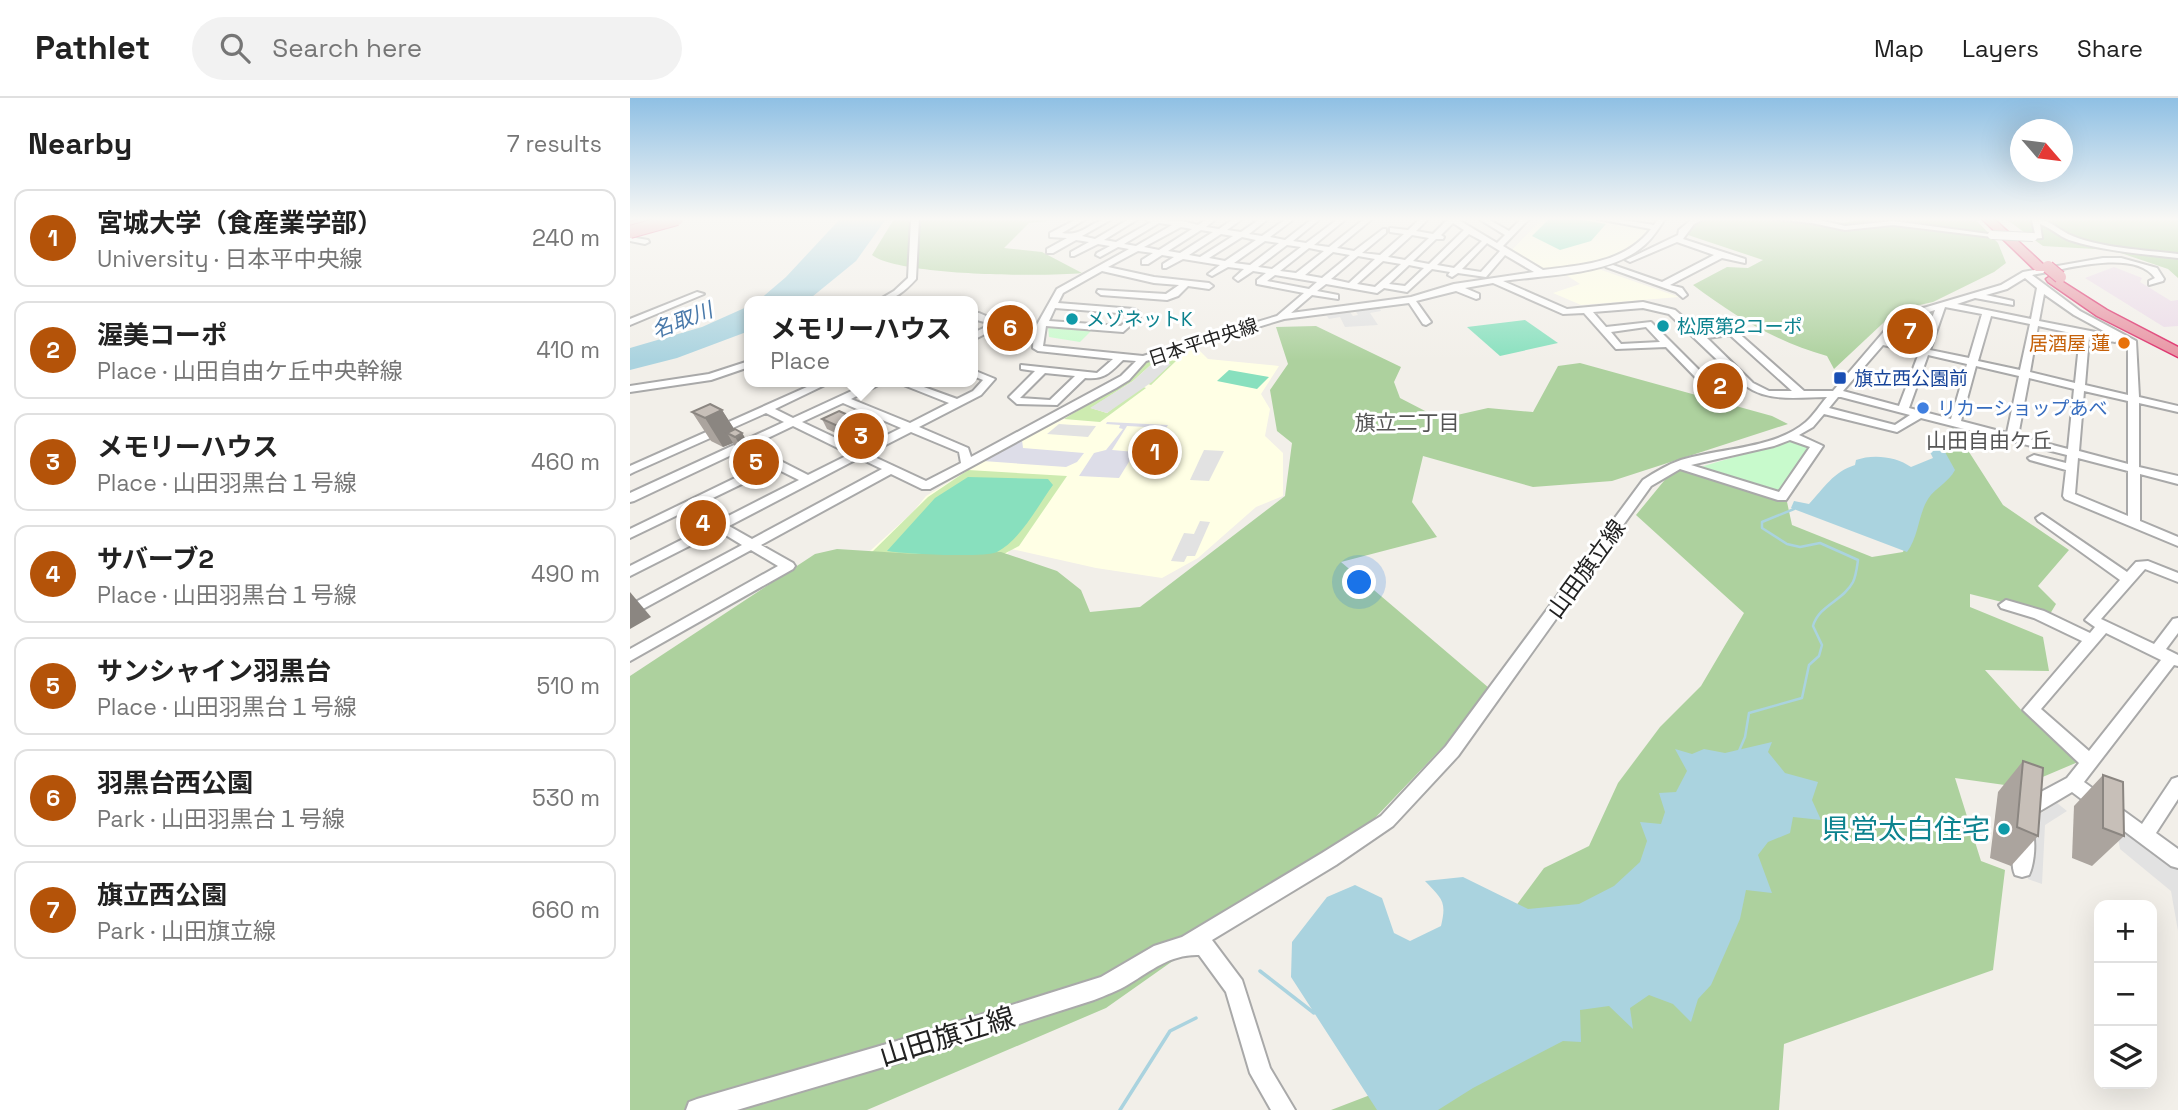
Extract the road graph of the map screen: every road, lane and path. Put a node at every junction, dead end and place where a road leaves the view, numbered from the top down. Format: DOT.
graph roads {
  1 [pos="913,266"];
  2 [pos="1109,266"];
  3 [pos="1224,266"];
  4 [pos="1233,266"];
  5 [pos="1254,266"];
  6 [pos="1282,266"];
  7 [pos="1311,266"];
  8 [pos="1341,266"];
  9 [pos="1373,266"];
  10 [pos="1402,266"];
  11 [pos="1431,266"];
  12 [pos="1432,266"];
  13 [pos="1460,266"];
  14 [pos="1488,266"];
  15 [pos="1530,266"];
  16 [pos="1699,266"];
  17 [pos="2034,266"];
  18 [pos="2036,266"];
  19 [pos="2091,266"];
  20 [pos="2142,266"];
  21 [pos="1585,267"];
  22 [pos="1609,267"];
  23 [pos="1674,268"];
  24 [pos="1104,269"];
  25 [pos="1250,269"];
  26 [pos="1456,270"];
  27 [pos="1687,272"];
  28 [pos="1273,273"];
  29 [pos="1542,273"];
  30 [pos="1212,274"];
  31 [pos="2044,276"];
  32 [pos="1297,277"];
  33 [pos="1238,278"];
  34 [pos="1493,280"];
  35 [pos="1323,281"];
  36 [pos="1111,282"];
  37 [pos="1186,282"];
  38 [pos="2152,283"];
  39 [pos="1382,285"];
  40 [pos="1663,285"];
  41 [pos="1209,286"];
  42 [pos="1350,286"];
  43 [pos="1454,287"];
  44 [pos="1440,290"];
  45 [pos="1310,292"];
  46 [pos="700,294"];
  47 [pos="1683,295"];
  48 [pos="891,296"];
  49 [pos="1476,296"];
  50 [pos="1974,296"];
  51 [pos="1335,297"];
  52 [pos="1410,300"];
  53 [pos="2010,303"];
  54 [pos="1052,305"];
  55 [pos="1943,305"];
  56 [pos="1675,306"];
  57 [pos="1082,307"];
  58 [pos="1659,307"];
  59 [pos="1587,311"];
  60 [pos="1987,313"];
  61 [pos="978,316"];
  62 [pos="1280,317"];
  63 [pos="630,322"];
  64 [pos="1426,322"];
  65 [pos="1042,323"];
  66 [pos="2035,323"];
  67 [pos="1604,330"];
  68 [pos="2085,333"];
  69 [pos="978,335"];
  70 [pos="1700,335"];
  71 [pos="1879,341"];
  72 [pos="2133,343"];
  73 [pos="1668,344"];
  74 [pos="2178,347"];
  75 [pos="1924,351"];
  76 [pos="2178,353"];
  77 [pos="1120,357"];
  78 [pos="1143,359"];
  79 [pos="1972,362"];
  80 [pos="744,365"];
  81 [pos="1024,366"];
  82 [pos="1043,369"];
  83 [pos="1082,374"];
  84 [pos="2025,374"];
  85 [pos="978,375"];
  86 [pos="1741,376"];
  87 [pos="2079,386"];
  88 [pos="815,387"];
  89 [pos="867,387"];
  90 [pos="914,387"];
  91 [pos="630,389"];
  92 [pos="1800,393"];
  93 [pos="1835,393"];
  94 [pos="843,398"];
  95 [pos="2134,399"];
  96 [pos="957,403"];
  97 [pos="766,409"];
  98 [pos="1903,409"];
  99 [pos="2178,409"];
  100 [pos="1822,410"];
  101 [pos="1919,414"];
  102 [pos="1870,421"];
  103 [pos="792,422"];
  104 [pos="1955,422"];
  105 [pos="910,428"];
  106 [pos="1861,434"];
  107 [pos="1791,436"];
  108 [pos="2012,437"];
  109 [pos="742,446"];
  110 [pos="672,451"];
  111 [pos="2072,453"];
  112 [pos="859,454"];
  113 [pos="2034,458"];
  114 [pos="971,461"];
  115 [pos="775,463"];
  116 [pos="700,466"];
  117 [pos="1680,466"];
  118 [pos="2071,468"];
  119 [pos="2133,468"];
  120 [pos="891,469"];
  121 [pos="630,470"];
  122 [pos="808,480"];
  123 [pos="2178,480"];
  124 [pos="630,498"];
  125 [pos="2042,518"];
  126 [pos="2134,523"];
  127 [pos="719,526"];
  128 [pos="630,534"];
  129 [pos="2178,542"];
  130 [pos="751,545"];
  131 [pos="630,572"];
  132 [pos="2178,578"];
  133 [pos="2128,579"];
  134 [pos="2006,605"];
  135 [pos="630,611"];
  136 [pos="2178,623"];
  137 [pos="2104,626"];
  138 [pos="2092,640"];
  139 [pos="630,656"];
  140 [pos="2168,657"];
  141 [pos="2090,762"];
  142 [pos="2073,783"];
  143 [pos="2178,784"];
  144 [pos="2145,835"];
  145 [pos="2178,860"];
  146 [pos="2022,869"];
  147 [pos="1197,945"];
  148 [pos="697,1110"];
  149 [pos="1284,1110"];
  1 -- 48 [label="street"];
  2 -- 24 [label="street"];
  3 -- 30 [label="street"];
  4 -- 25 [label="street"];
  5 -- 25 [label="street"];
  6 -- 28 [label="street"];
  7 -- 32 [label="street"];
  8 -- 35 [label="street, 日本平中央線"];
  9 -- 42 [label="street"];
  10 -- 39 [label="street"];
  11 -- 39 [label="street"];
  12 -- 26 [label="street"];
  13 -- 26 [label="street"];
  14 -- 26 [label="street"];
  15 -- 29 [label="street"];
  16 -- 27 [label="street"];
  17 -- 31 [label="highway"];
  18 -- 31 [label="highway"];
  19 -- 31 [label="street, 山田旗立線"];
  20 -- 38 [label="street, 山田旗立線"];
  21 -- 22 [label="street"];
  21 -- 29 [label="street"];
  22 -- 40 [label="street"];
  23 -- 27 [label="street"];
  24 -- 36 [label="street"];
  24 -- 54 [label="street"];
  25 -- 28 [label="street"];
  25 -- 33 [label="street"];
  26 -- 44 [label="street"];
  27 -- 40 [label="street"];
  28 -- 32 [label="street"];
  28 -- 45 [label="street"];
  29 -- 34 [label="street"];
  31 -- 50 [label="street, 山田旗立線"];
  31 -- 66 [label="street"];
  31 -- 72 [label="street"];
  31 -- 74 [label="highway"];
  31 -- 76 [label="highway"];
  32 -- 35 [label="street"];
  34 -- 43 [label="street"];
  34 -- 59 [label="street"];
  35 -- 42 [label="street"];
  35 -- 45 [label="street, 日本平中央線"];
  36 -- 37 [label="street"];
  36 -- 37 [label="street"];
  36 -- 57 [label="street"];
  37 -- 41 [label="street"];
  39 -- 42 [label="street"];
  40 -- 47 [label="street"];
  43 -- 44 [label="street"];
  43 -- 49 [label="street"];
  44 -- 52 [label="street"];
  45 -- 51 [label="street"];
  45 -- 62 [label="street, 日本平中央線"];
  46 -- 63 [label="street"];
  50 -- 53 [label="street"];
  50 -- 55 [label="street, 山田旗立線"];
  52 -- 62 [label="street"];
  52 -- 64 [label="street"];
  54 -- 57 [label="street"];
  54 -- 65 [label="street"];
  55 -- 60 [label="street"];
  55 -- 71 [label="street, 山田旗立線"];
  55 -- 75 [label="street"];
  56 -- 58 [label="street"];
  57 -- 65 [label="street"];
  58 -- 59 [label="street"];
  58 -- 70 [label="street"];
  59 -- 67 [label="street"];
  60 -- 66 [label="street"];
  60 -- 79 [label="street"];
  61 -- 69 [label="street"];
  62 -- 78 [label="street, 日本平中央線"];
  65 -- 77 [label="street"];
  66 -- 68 [label="street"];
  66 -- 84 [label="street"];
  67 -- 73 [label="street"];
  67 -- 73 [label="street"];
  68 -- 72 [label="street"];
  68 -- 87 [label="street"];
  70 -- 86 [label="street"];
  70 -- 92 [label="street"];
  71 -- 75 [label="street"];
  71 -- 93 [label="street, 山田旗立線"];
  72 -- 95 [label="street"];
  73 -- 86 [label="street"];
  75 -- 79 [label="street"];
  75 -- 98 [label="street"];
  77 -- 78 [label="street"];
  77 -- 83 [label="street"];
  78 -- 114 [label="street, 日本平中央線"];
  79 -- 84 [label="street"];
  79 -- 104 [label="street"];
  80 -- 91 [label="street"];
  81 -- 82 [label="street"];
  82 -- 83 [label="street"];
  82 -- 83 [label="street"];
  84 -- 87 [label="street"];
  84 -- 108 [label="street"];
  85 -- 96 [label="street"];
  86 -- 92 [label="street"];
  87 -- 95 [label="street"];
  87 -- 111 [label="street"];
  88 -- 97 [label="street"];
  89 -- 94 [label="street"];
  90 -- 96 [label="street"];
  92 -- 93 [label="street"];
  93 -- 98 [label="street"];
  93 -- 100 [label="street, 山田旗立線"];
  94 -- 103 [label="street"];
  94 -- 105 [label="street"];
  95 -- 99 [label="street"];
  95 -- 119 [label="street"];
  96 -- 105 [label="street"];
  97 -- 103 [label="street"];
  97 -- 110 [label="street"];
  98 -- 101 [label="street"];
  100 -- 102 [label="street"];
  100 -- 107 [label="street, 山田旗立線"];
  101 -- 102 [label="street"];
  101 -- 104 [label="street"];
  102 -- 106 [label="street"];
  103 -- 109 [label="street"];
  103 -- 112 [label="street"];
  104 -- 108 [label="street"];
  105 -- 112 [label="street"];
  105 -- 114 [label="street"];
  107 -- 117 [label="street, 山田旗立線"];
  107 -- 117 [label="street"];
  108 -- 111 [label="street"];
  109 -- 115 [label="street"];
  109 -- 116 [label="street"];
  110 -- 116 [label="street"];
  110 -- 121 [label="street"];
  111 -- 118 [label="street"];
  111 -- 119 [label="street"];
  112 -- 120 [label="street"];
  112 -- 122 [label="street"];
  113 -- 118 [label="street"];
  114 -- 120 [label="street, 日本平中央線"];
  115 -- 122 [label="street"];
  115 -- 128 [label="street"];
  116 -- 124 [label="street"];
  117 -- 147 [label="street, 山田旗立線"];
  118 -- 126 [label="street"];
  119 -- 123 [label="street"];
  119 -- 126 [label="street"];
  120 -- 130 [label="street"];
  122 -- 127 [label="street"];
  125 -- 133 [label="street"];
  126 -- 129 [label="street"];
  127 -- 130 [label="street"];
  127 -- 131 [label="street"];
  130 -- 135 [label="street"];
  130 -- 139 [label="street"];
  132 -- 133 [label="street"];
  133 -- 137 [label="street"];
  134 -- 138 [label="street"];
  136 -- 140 [label="street"];
  137 -- 138 [label="street"];
  137 -- 140 [label="street"];
  138 -- 141 [label="street"];
  140 -- 141 [label="street"];
  141 -- 142 [label="street"];
  142 -- 144 [label="street"];
  142 -- 146 [label="street"];
  143 -- 144 [label="street"];
  144 -- 145 [label="street"];
  147 -- 148 [label="street, 山田旗立線"];
  147 -- 149 [label="street"];
}
